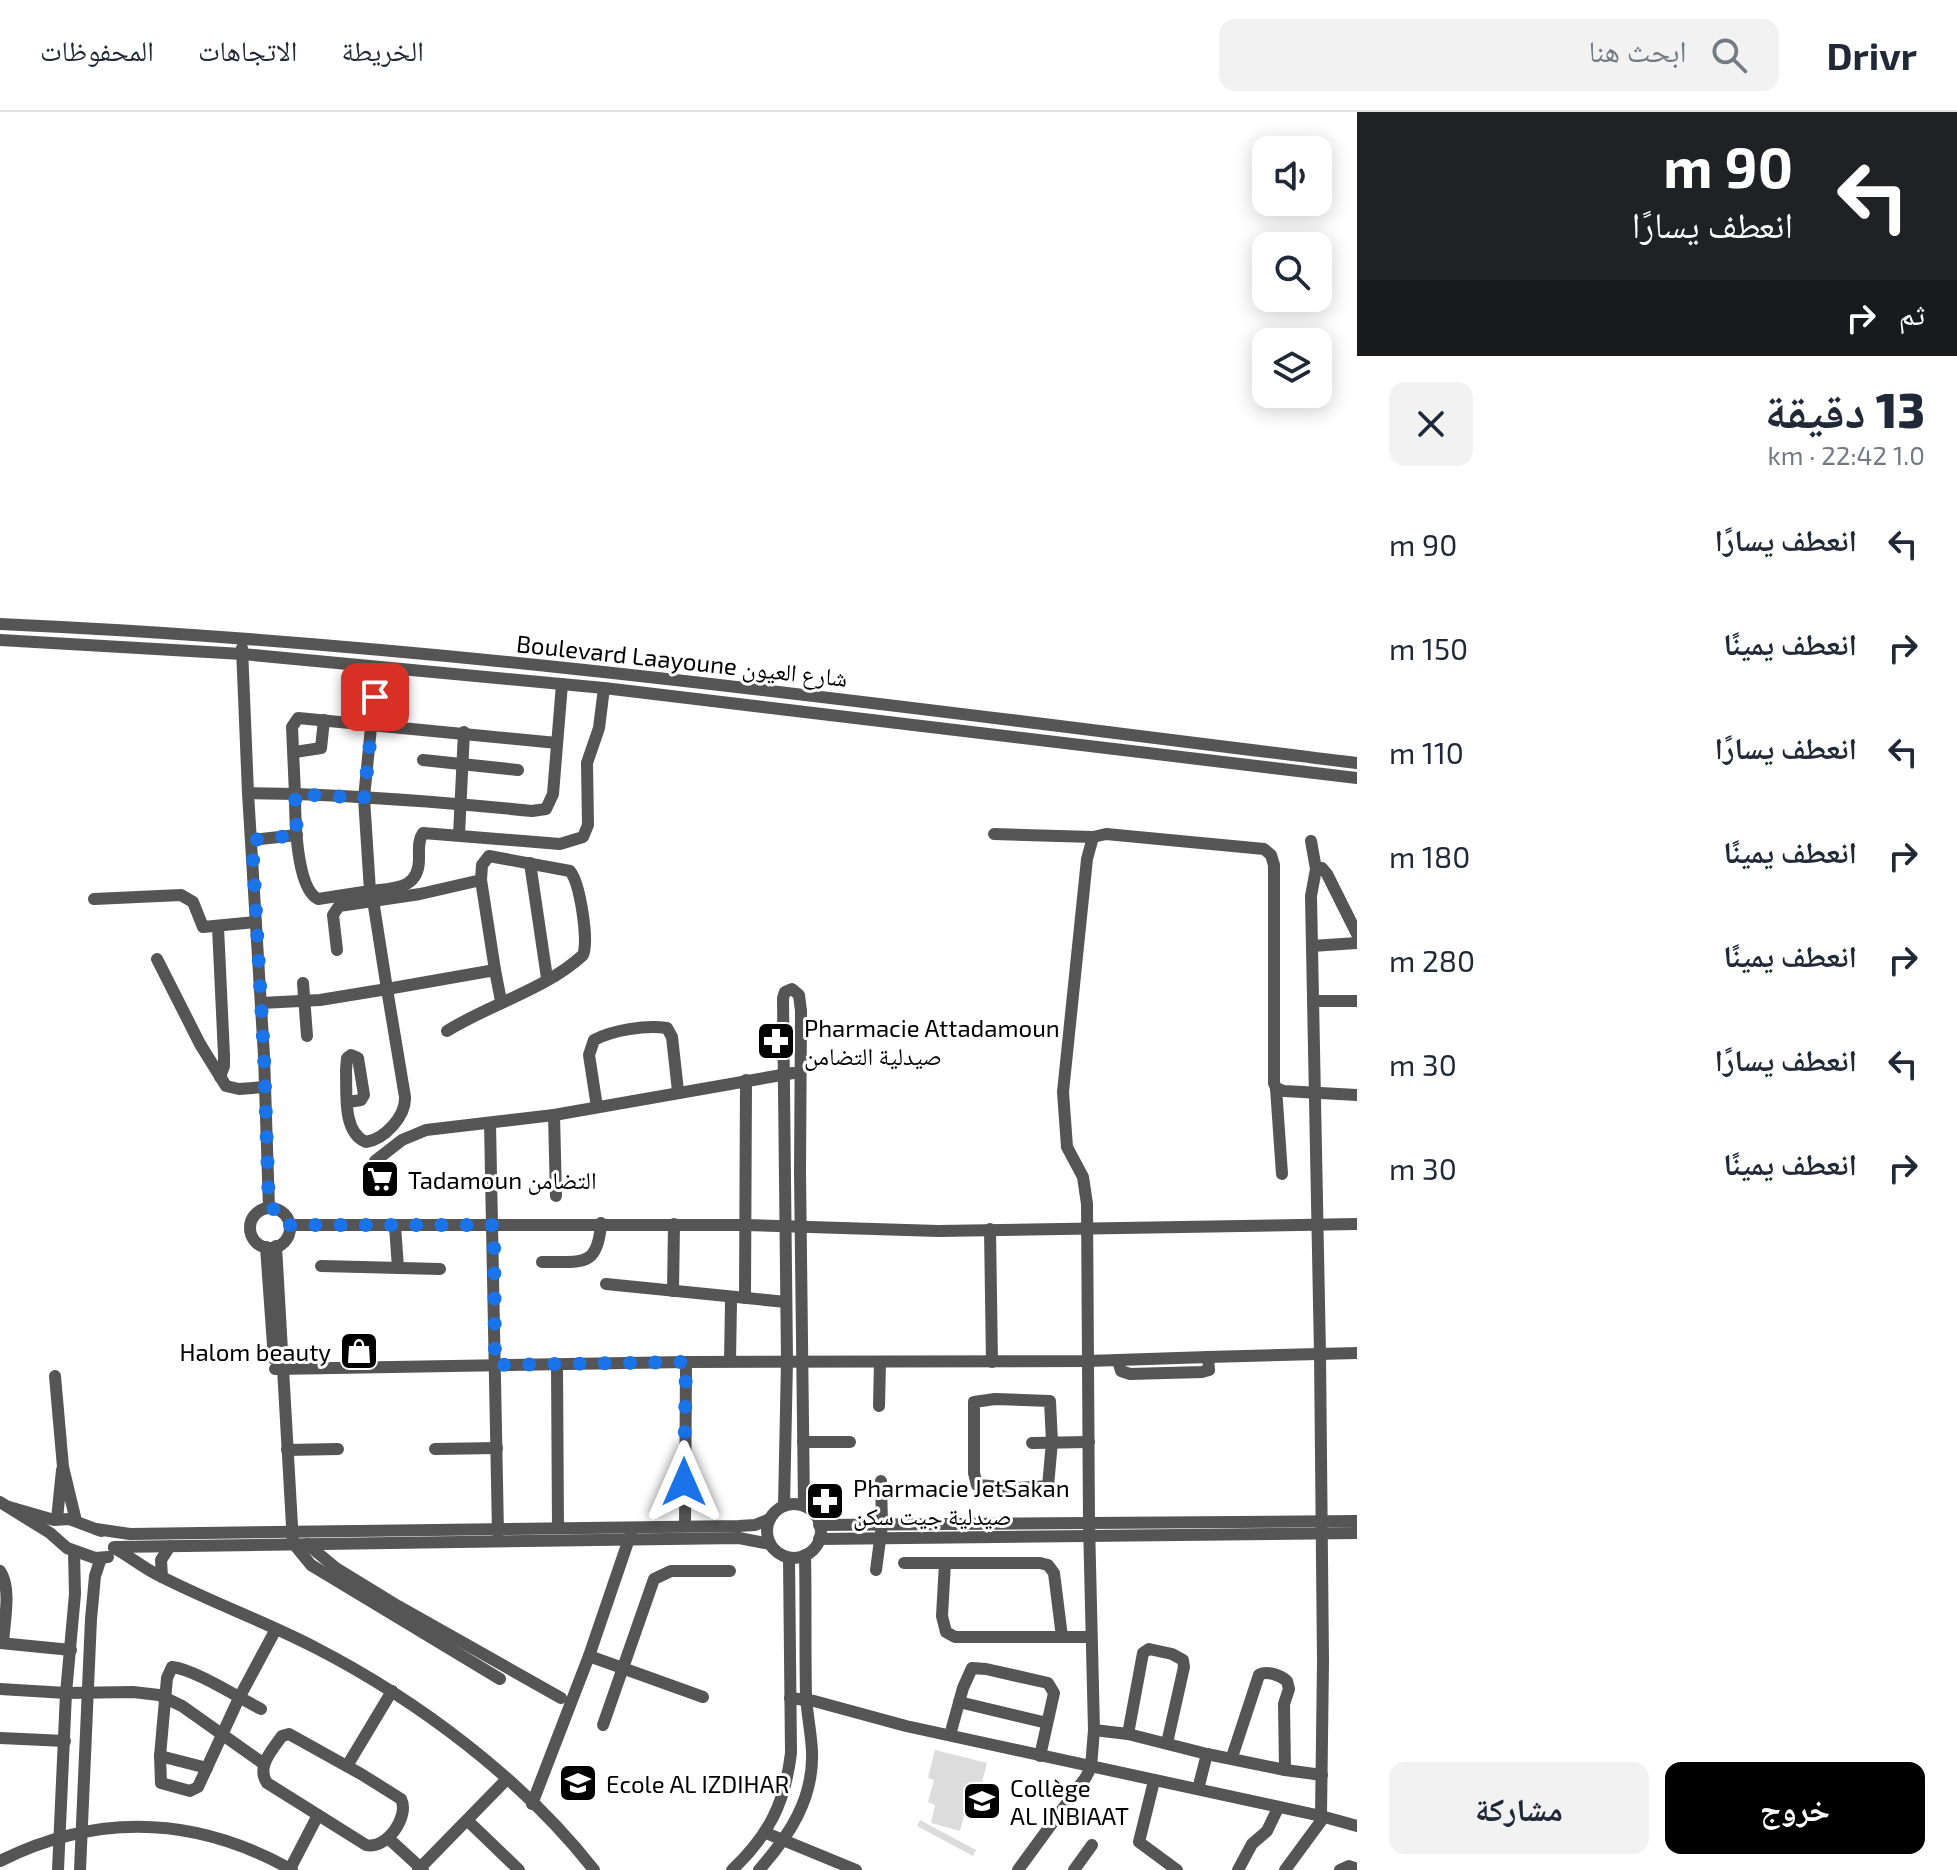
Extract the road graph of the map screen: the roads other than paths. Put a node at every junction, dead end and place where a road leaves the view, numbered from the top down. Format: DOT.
graph roads {
  1 [pos="0,624"];
  2 [pos="243,637"];
  3 [pos="0,640"];
  4 [pos="242,654"];
  5 [pos="377,667"];
  6 [pos="562,684"];
  7 [pos="604,688"];
  8 [pos="324,720"];
  9 [pos="373,724"];
  10 [pos="464,732"];
  11 [pos="557,743"];
  12 [pos="295,752"];
  13 [pos="423,760"];
  14 [pos="1357,763"];
  15 [pos="462,764"];
  16 [pos="518,770"];
  17 [pos="1357,778"];
  18 [pos="248,793"];
  19 [pos="295,794"];
  20 [pos="364,798"];
  21 [pos="462,805"];
  22 [pos="994,834"];
  23 [pos="297,835"];
  24 [pos="459,835"];
  25 [pos="1093,837"];
  26 [pos="252,840"];
  27 [pos="1311,841"];
  28 [pos="530,863"];
  29 [pos="1316,869"];
  30 [pos="481,880"];
  31 [pos="371,896"];
  32 [pos="94,899"];
  33 [pos="256,922"];
  34 [pos="218,927"];
  35 [pos="1357,934"];
  36 [pos="1357,943"];
  37 [pos="1312,946"];
  38 [pos="337,950"];
  39 [pos="157,959"];
  40 [pos="495,970"];
  41 [pos="547,978"];
  42 [pos="303,983"];
  43 [pos="387,989"];
  44 [pos="304,1001"];
  45 [pos="501,1001"];
  46 [pos="1313,1001"];
  47 [pos="1357,1001"];
  48 [pos="261,1003"];
  49 [pos="447,1031"];
  50 [pos="307,1036"];
  51 [pos="800,1073"];
  52 [pos="786,1074"];
  53 [pos="220,1077"];
  54 [pos="746,1080"];
  55 [pos="265,1087"];
  56 [pos="1276,1088"];
  57 [pos="678,1091"];
  58 [pos="1314,1094"];
  59 [pos="1357,1095"];
  60 [pos="348,1102"];
  61 [pos="597,1107"];
  62 [pos="554,1115"];
  63 [pos="490,1123"];
  64 [pos="375,1161"];
  65 [pos="786,1171"];
  66 [pos="800,1172"];
  67 [pos="1282,1174"];
  68 [pos="556,1196"];
  69 [pos="269,1208"];
  70 [pos="601,1223"];
  71 [pos="674,1224"];
  72 [pos="1357,1224"];
  73 [pos="289,1225"];
  74 [pos="494,1225"];
  75 [pos="745,1225"];
  76 [pos="785,1225"];
  77 [pos="801,1225"];
  78 [pos="1317,1225"];
  79 [pos="395,1226"];
  80 [pos="990,1229"];
  81 [pos="1086,1229"];
  82 [pos="271,1247"];
  83 [pos="542,1262"];
  84 [pos="321,1266"];
  85 [pos="398,1268"];
  86 [pos="440,1269"];
  87 [pos="606,1284"];
  88 [pos="673,1291"];
  89 [pos="745,1298"];
  90 [pos="731,1302"];
  91 [pos="786,1302"];
  92 [pos="1357,1353"];
  93 [pos="1320,1354"];
  94 [pos="730,1361"];
  95 [pos="787,1361"];
  96 [pos="801,1361"];
  97 [pos="1088,1361"];
  98 [pos="686,1362"];
  99 [pos="880,1362"];
  100 [pos="992,1362"];
  101 [pos="557,1364"];
  102 [pos="495,1365"];
  103 [pos="279,1369"];
  104 [pos="55,1376"];
  105 [pos="879,1406"];
  106 [pos="803,1442"];
  107 [pos="850,1442"];
  108 [pos="1052,1442"];
  109 [pos="1089,1442"];
  110 [pos="1032,1443"];
  111 [pos="497,1448"];
  112 [pos="338,1449"];
  113 [pos="435,1449"];
  114 [pos="287,1450"];
  115 [pos="63,1467"];
  116 [pos="881,1481"];
  117 [pos="4,1505"];
  118 [pos="784,1506"];
  119 [pos="804,1506"];
  120 [pos="770,1519"];
  121 [pos="76,1521"];
  122 [pos="1357,1521"];
  123 [pos="54,1524"];
  124 [pos="819,1525"];
  125 [pos="685,1526"];
  126 [pos="558,1527"];
  127 [pos="1320,1527"];
  128 [pos="96,1529"];
  129 [pos="1089,1529"];
  130 [pos="881,1532"];
  131 [pos="631,1533"];
  132 [pos="1357,1533"];
  133 [pos="498,1534"];
  134 [pos="289,1537"];
  135 [pos="819,1539"];
  136 [pos="307,1544"];
  137 [pos="770,1544"];
  138 [pos="170,1546"];
  139 [pos="74,1552"];
  140 [pos="110,1552"];
  141 [pos="805,1555"];
  142 [pos="789,1558"];
  143 [pos="904,1563"];
  144 [pos="945,1563"];
  145 [pos="876,1570"];
  146 [pos="0,1571"];
  147 [pos="730,1571"];
  148 [pos="157,1574"];
  149 [pos="276,1629"];
  150 [pos="1062,1637"];
  151 [pos="1091,1637"];
  152 [pos="1,1643"];
  153 [pos="71,1650"];
  154 [pos="589,1656"];
  155 [pos="624,1667"];
  156 [pos="500,1679"];
  157 [pos="0,1689"];
  158 [pos="392,1691"];
  159 [pos="87,1692"];
  160 [pos="66,1693"];
  161 [pos="703,1697"];
  162 [pos="166,1698"];
  163 [pos="239,1698"];
  164 [pos="561,1698"];
  165 [pos="790,1698"];
  166 [pos="806,1700"];
  167 [pos="959,1702"];
  168 [pos="261,1709"];
  169 [pos="1047,1723"];
  170 [pos="603,1725"];
  171 [pos="1094,1730"];
  172 [pos="1128,1734"];
  173 [pos="222,1735"];
  174 [pos="950,1735"];
  175 [pos="0,1738"];
  176 [pos="65,1741"];
  177 [pos="1167,1743"];
  178 [pos="1207,1754"];
  179 [pos="160,1756"];
  180 [pos="1040,1756"];
  181 [pos="1232,1757"];
  182 [pos="264,1764"];
  183 [pos="347,1766"];
  184 [pos="1091,1767"];
  185 [pos="207,1768"];
  186 [pos="1285,1770"];
  187 [pos="1322,1775"];
  188 [pos="506,1780"];
  189 [pos="1154,1781"];
  190 [pos="1198,1789"];
  191 [pos="532,1804"];
  192 [pos="1278,1808"];
  193 [pos="318,1815"];
  194 [pos="1322,1816"];
  195 [pos="468,1821"];
  196 [pos="1357,1826"];
  197 [pos="81,1832"];
  198 [pos="766,1833"];
  199 [pos="60,1838"];
  200 [pos="388,1838"];
  201 [pos="784,1841"];
  202 [pos="1092,1845"];
  203 [pos="744,1858"];
  204 [pos="0,1861"];
  205 [pos="420,1869"];
  206 [pos="1357,1869"];
  207 [pos="58,1870"];
  208 [pos="80,1870"];
  209 [pos="291,1870"];
  210 [pos="519,1870"];
  211 [pos="594,1870"];
  212 [pos="732,1870"];
  213 [pos="758,1870"];
  214 [pos="856,1870"];
  215 [pos="1018,1870"];
  216 [pos="1074,1870"];
  217 [pos="1177,1870"];
  218 [pos="1238,1870"];
  219 [pos="1285,1870"];
  220 [pos="1340,1870"];
  1 -- 2 [label="street, Boulevard Laayoune شارع العيون"];
  2 -- 4 [label="street"];
  2 -- 14 [label="street, Boulevard Laayoune شارع العيون"];
  3 -- 4 [label="street, Boulevard Laayoune شارع العيون"];
  4 -- 5 [label="street, Boulevard Laayoune شارع العيون"];
  4 -- 18 [label="street"];
  5 -- 6 [label="street, Boulevard Laayoune شارع العيون"];
  5 -- 9 [label="street"];
  6 -- 7 [label="street, Boulevard Laayoune شارع العيون"];
  6 -- 11 [label="street"];
  7 -- 17 [label="street, Boulevard Laayoune شارع العيون"];
  7 -- 24 [label="street"];
  8 -- 9 [label="street"];
  8 -- 12 [label="street"];
  8 -- 12 [label="street"];
  9 -- 10 [label="street"];
  9 -- 20 [label="street"];
  10 -- 11 [label="street"];
  10 -- 15 [label="street"];
  11 -- 21 [label="street"];
  12 -- 19 [label="street"];
  13 -- 15 [label="street"];
  15 -- 16 [label="street"];
  15 -- 21 [label="street"];
  18 -- 19 [label="street"];
  18 -- 26 [label="street"];
  19 -- 20 [label="street"];
  19 -- 23 [label="street"];
  20 -- 21 [label="street"];
  20 -- 31 [label="street"];
  21 -- 24 [label="street"];
  22 -- 25 [label="street"];
  23 -- 26 [label="street"];
  23 -- 31 [label="street"];
  24 -- 31 [label="street"];
  25 -- 56 [label="street"];
  25 -- 81 [label="street"];
  26 -- 33 [label="street"];
  27 -- 29 [label="street"];
  28 -- 30 [label="street"];
  28 -- 41 [label="street"];
  28 -- 41 [label="street"];
  29 -- 35 [label="street"];
  29 -- 37 [label="street"];
  30 -- 31 [label="street"];
  30 -- 40 [label="street"];
  31 -- 38 [label="street"];
  31 -- 43 [label="street"];
  32 -- 34 [label="street"];
  33 -- 34 [label="street"];
  33 -- 48 [label="street"];
  34 -- 53 [label="street"];
  36 -- 37 [label="street"];
  37 -- 46 [label="street"];
  39 -- 53 [label="street"];
  40 -- 43 [label="street"];
  40 -- 45 [label="street"];
  41 -- 45 [label="street"];
  42 -- 44 [label="street"];
  43 -- 44 [label="street"];
  43 -- 60 [label="street"];
  44 -- 48 [label="street"];
  44 -- 50 [label="street"];
  45 -- 49 [label="street"];
  46 -- 47 [label="street"];
  46 -- 58 [label="street"];
  48 -- 55 [label="street"];
  51 -- 52 [label="street"];
  51 -- 52 [label="street"];
  51 -- 66 [label="street"];
  52 -- 54 [label="street"];
  52 -- 65 [label="street"];
  53 -- 55 [label="street"];
  54 -- 57 [label="street"];
  54 -- 75 [label="street"];
  55 -- 69 [label="street"];
  56 -- 58 [label="street"];
  56 -- 67 [label="street"];
  57 -- 61 [label="street"];
  57 -- 61 [label="street"];
  58 -- 59 [label="street"];
  58 -- 78 [label="street"];
  61 -- 62 [label="street"];
  62 -- 63 [label="street"];
  62 -- 68 [label="street"];
  63 -- 64 [label="street"];
  63 -- 74 [label="street"];
  65 -- 66 [label="street"];
  65 -- 76 [label="street"];
  66 -- 77 [label="street"];
  69 -- 73 [label="street"];
  69 -- 82 [label="street"];
  70 -- 71 [label="street"];
  70 -- 74 [label="street"];
  70 -- 83 [label="street"];
  71 -- 75 [label="street"];
  71 -- 88 [label="street"];
  72 -- 78 [label="street"];
  73 -- 79 [label="street"];
  73 -- 82 [label="street"];
  74 -- 79 [label="street"];
  74 -- 102 [label="street"];
  75 -- 76 [label="street"];
  75 -- 89 [label="street"];
  76 -- 77 [label="street"];
  76 -- 91 [label="street"];
  77 -- 80 [label="street"];
  77 -- 96 [label="street"];
  78 -- 81 [label="street"];
  78 -- 93 [label="street"];
  79 -- 85 [label="street"];
  80 -- 81 [label="street"];
  80 -- 100 [label="street"];
  81 -- 97 [label="street"];
  82 -- 103 [label="street"];
  84 -- 85 [label="street"];
  85 -- 86 [label="street"];
  87 -- 88 [label="street"];
  88 -- 89 [label="street"];
  89 -- 91 [label="street"];
  90 -- 94 [label="street"];
  91 -- 95 [label="street"];
  92 -- 93 [label="street"];
  93 -- 97 [label="street"];
  93 -- 127 [label="street"];
  94 -- 95 [label="street"];
  94 -- 98 [label="street"];
  95 -- 96 [label="street"];
  95 -- 118 [label="street"];
  96 -- 99 [label="street"];
  96 -- 106 [label="street"];
  97 -- 100 [label="street"];
  97 -- 109 [label="street"];
  98 -- 101 [label="street"];
  98 -- 125 [label="street"];
  99 -- 100 [label="street"];
  99 -- 105 [label="street"];
  101 -- 102 [label="street"];
  101 -- 126 [label="street"];
  102 -- 103 [label="street"];
  102 -- 111 [label="street"];
  103 -- 114 [label="street"];
  103 -- 134 [label="street"];
  104 -- 115 [label="street"];
  106 -- 107 [label="street"];
  106 -- 119 [label="street"];
  108 -- 108 [label="street"];
  108 -- 109 [label="street"];
  108 -- 110 [label="street"];
  109 -- 129 [label="street"];
  111 -- 113 [label="street"];
  111 -- 133 [label="street"];
  112 -- 114 [label="street"];
  114 -- 134 [label="street"];
  115 -- 121 [label="street"];
  115 -- 123 [label="street"];
  116 -- 130 [label="street"];
  117 -- 123 [label="street"];
  118 -- 119 [label="street"];
  118 -- 120 [label="street"];
  119 -- 124 [label="street"];
  120 -- 125 [label="street"];
  120 -- 137 [label="street"];
  121 -- 123 [label="street"];
  121 -- 128 [label="street"];
  122 -- 127 [label="street"];
  123 -- 139 [label="street"];
  124 -- 130 [label="street"];
  124 -- 135 [label="street"];
  125 -- 131 [label="street"];
  126 -- 131 [label="street"];
  126 -- 133 [label="street"];
  127 -- 129 [label="street"];
  127 -- 132 [label="street"];
  127 -- 187 [label="street"];
  128 -- 134 [label="street"];
  128 -- 140 [label="street"];
  129 -- 130 [label="street"];
  129 -- 151 [label="street"];
  130 -- 135 [label="street"];
  130 -- 145 [label="street"];
  131 -- 133 [label="street"];
  131 -- 137 [label="street"];
  131 -- 154 [label="street"];
  133 -- 134 [label="street"];
  133 -- 136 [label="street"];
  134 -- 136 [label="street"];
  134 -- 138 [label="street"];
  134 -- 156 [label="street"];
  135 -- 141 [label="street"];
  136 -- 164 [label="street"];
  137 -- 142 [label="street"];
  138 -- 140 [label="street"];
  138 -- 148 [label="street"];
  139 -- 140 [label="street"];
  139 -- 153 [label="street"];
  140 -- 148 [label="street"];
  140 -- 159 [label="street"];
  141 -- 142 [label="street"];
  141 -- 166 [label="street"];
  142 -- 165 [label="street"];
  143 -- 144 [label="street"];
  144 -- 150 [label="street"];
  144 -- 150 [label="street"];
  146 -- 152 [label="street"];
  147 -- 155 [label="street"];
  148 -- 149 [label="street"];
  149 -- 158 [label="street"];
  149 -- 163 [label="street"];
  150 -- 151 [label="street"];
  151 -- 171 [label="street"];
  152 -- 153 [label="street"];
  153 -- 160 [label="street"];
  154 -- 155 [label="street"];
  154 -- 191 [label="street"];
  155 -- 161 [label="street"];
  155 -- 170 [label="street"];
  157 -- 160 [label="street"];
  158 -- 183 [label="street"];
  158 -- 188 [label="street"];
  159 -- 160 [label="street"];
  159 -- 162 [label="street"];
  159 -- 197 [label="street"];
  160 -- 176 [label="street"];
  162 -- 163 [label="street"];
  162 -- 173 [label="street"];
  162 -- 179 [label="street"];
  163 -- 168 [label="street"];
  163 -- 173 [label="street"];
  165 -- 166 [label="street"];
  165 -- 198 [label="street"];
  166 -- 174 [label="street"];
  166 -- 201 [label="street"];
  167 -- 169 [label="street"];
  167 -- 169 [label="street"];
  167 -- 174 [label="street"];
  169 -- 180 [label="street"];
  171 -- 172 [label="street"];
  171 -- 184 [label="street"];
  172 -- 177 [label="street"];
  172 -- 177 [label="street"];
  173 -- 182 [label="street"];
  173 -- 185 [label="street"];
  174 -- 180 [label="street"];
  175 -- 176 [label="street"];
  176 -- 199 [label="street"];
  177 -- 178 [label="street"];
  178 -- 181 [label="street"];
  178 -- 190 [label="street"];
  179 -- 185 [label="street"];
  179 -- 185 [label="street"];
  180 -- 184 [label="street"];
  181 -- 186 [label="street"];
  181 -- 186 [label="street"];
  182 -- 183 [label="street"];
  182 -- 193 [label="street"];
  183 -- 200 [label="street"];
  184 -- 189 [label="street"];
  184 -- 215 [label="street"];
  186 -- 187 [label="street"];
  187 -- 194 [label="street"];
  188 -- 191 [label="street"];
  188 -- 195 [label="street"];
  189 -- 190 [label="street"];
  189 -- 217 [label="street"];
  190 -- 192 [label="street"];
  191 -- 211 [label="street"];
  192 -- 194 [label="street"];
  192 -- 218 [label="street"];
  193 -- 200 [label="street"];
  193 -- 209 [label="street"];
  194 -- 196 [label="street"];
  194 -- 219 [label="street"];
  195 -- 205 [label="street"];
  195 -- 210 [label="street"];
  197 -- 199 [label="street"];
  197 -- 208 [label="street"];
  197 -- 209 [label="street"];
  198 -- 201 [label="street"];
  198 -- 203 [label="street"];
  199 -- 204 [label="street"];
  199 -- 207 [label="street"];
  200 -- 205 [label="street"];
  201 -- 213 [label="street"];
  201 -- 214 [label="street"];
  202 -- 216 [label="street"];
  203 -- 212 [label="street"];
  203 -- 213 [label="street"];
  206 -- 220 [label="street"];
}
